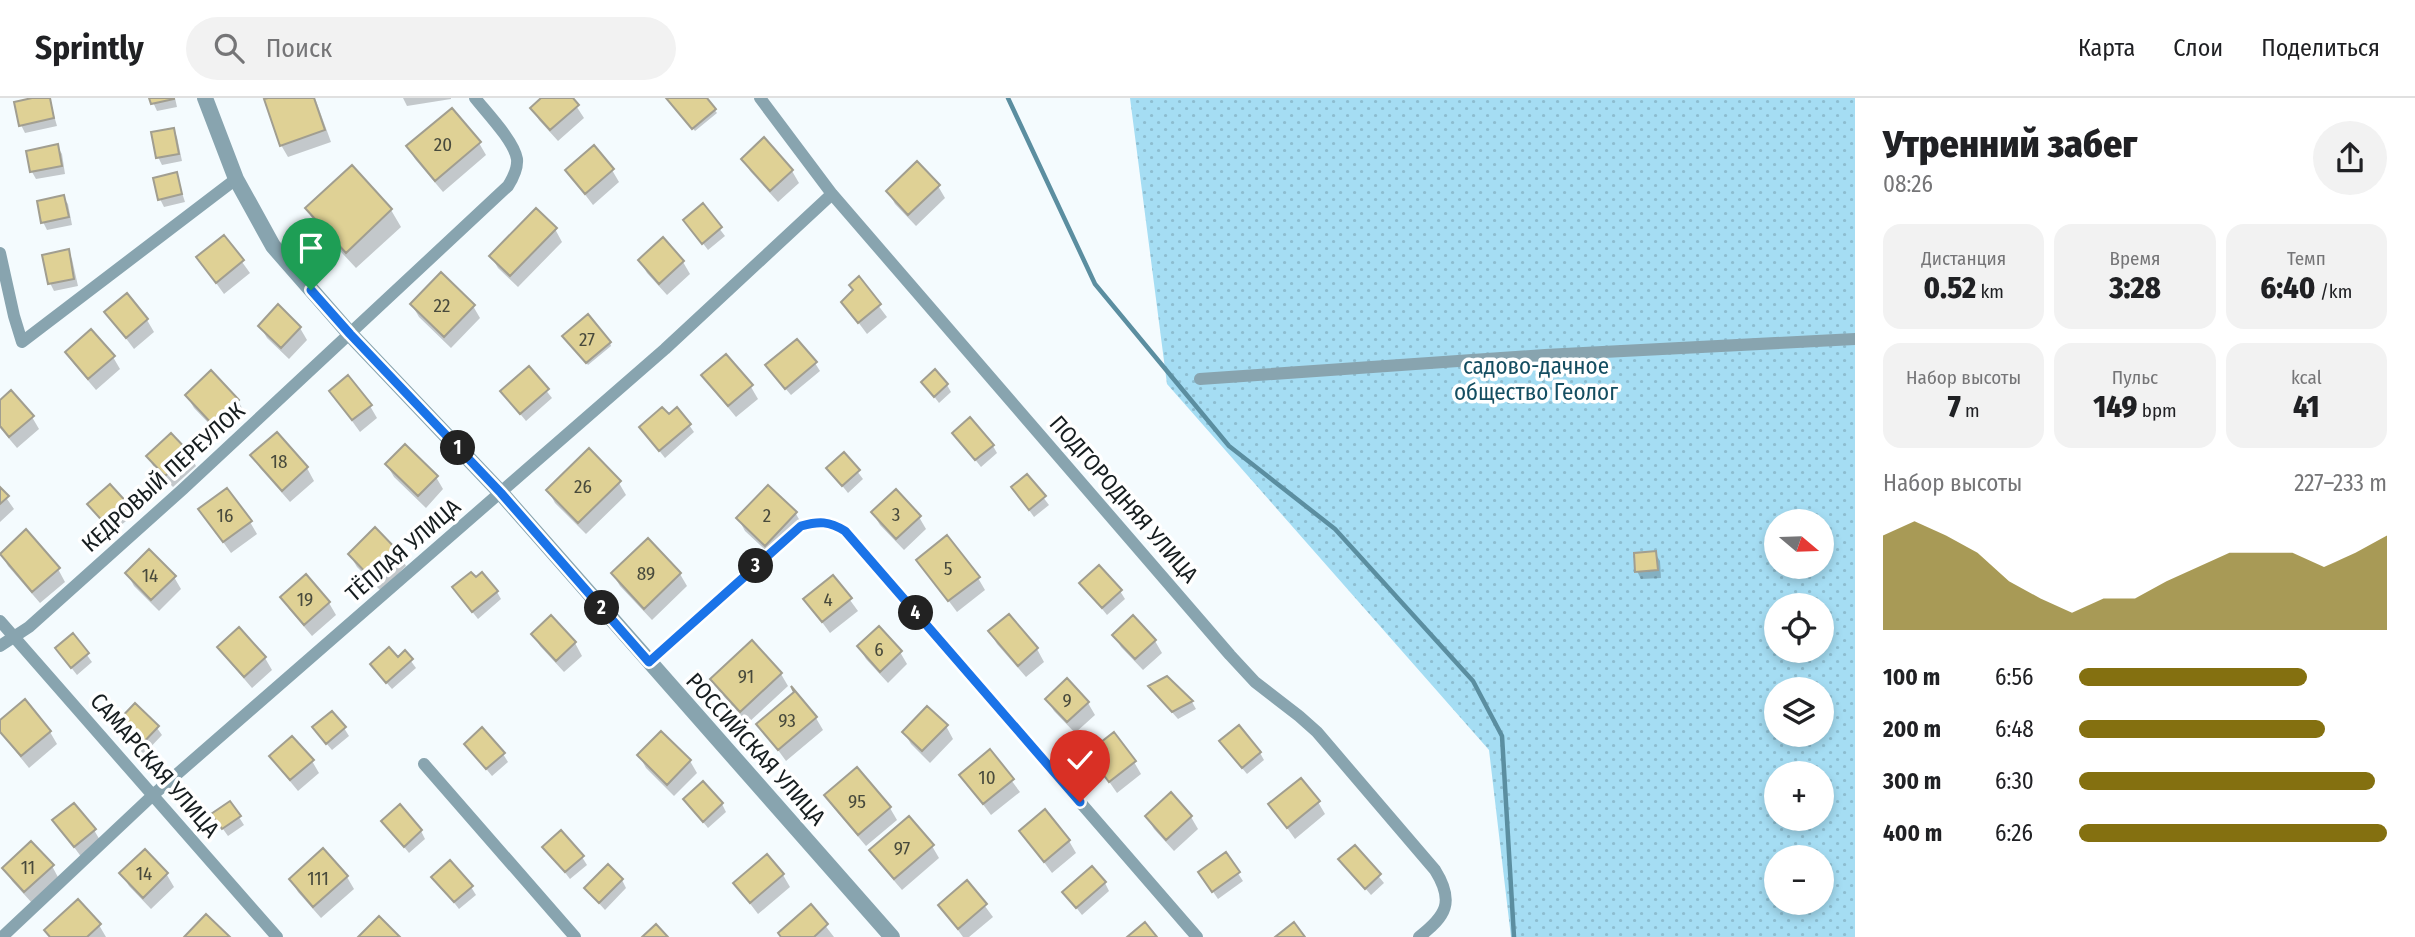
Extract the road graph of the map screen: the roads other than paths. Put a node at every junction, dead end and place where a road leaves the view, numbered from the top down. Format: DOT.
graph roads {
  1 [pos="205,98"];
  2 [pos="475,98"];
  3 [pos="760,98"];
  4 [pos="236,179"];
  5 [pos="832,194"];
  6 [pos="0,253"];
  7 [pos="350,334"];
  8 [pos="1855,339"];
  9 [pos="1200,379"];
  10 [pos="501,493"];
  11 [pos="0,621"];
  12 [pos="15,637"];
  13 [pos="0,646"];
  14 [pos="649,662"];
  15 [pos="424,764"];
  16 [pos="153,795"];
  17 [pos="10,935"];
  18 [pos="277,937"];
  19 [pos="575,937"];
  20 [pos="892,937"];
  21 [pos="1197,937"];
  22 [pos="1419,937"];
  1 -- 4 [label="street, РОССИЙСКАЯ УЛИЦА"];
  2 -- 7 [label="street, КЕДРОВЫЙ ПЕРЕУЛОК"];
  3 -- 5 [label="street, ПОДГОРОДНЯЯ УЛИЦА"];
  4 -- 6 [label="street"];
  4 -- 7 [label="street, РОССИЙСКАЯ УЛИЦА"];
  5 -- 10 [label="street, ТЁПЛАЯ УЛИЦА"];
  5 -- 22 [label="street, ПОДГОРОДНЯЯ УЛИЦА"];
  7 -- 10 [label="street, РОССИЙСКАЯ УЛИЦА"];
  7 -- 12 [label="street, КЕДРОВЫЙ ПЕРЕУЛОК"];
  8 -- 9 [label="street"];
  10 -- 14 [label="street, РОССИЙСКАЯ УЛИЦА"];
  10 -- 16 [label="street, ТЁПЛАЯ УЛИЦА"];
  11 -- 12 [label="street, САМАРСКАЯ УЛИЦА"];
  12 -- 13 [label="street, КЕДРОВЫЙ ПЕРЕУЛОК"];
  12 -- 16 [label="street, САМАРСКАЯ УЛИЦА"];
  14 -- 20 [label="street, РОССИЙСКАЯ УЛИЦА"];
  14 -- 21 [label="street"];
  15 -- 19 [label="street"];
  16 -- 17 [label="street, ТЁПЛАЯ УЛИЦА"];
  16 -- 18 [label="street, САМАРСКАЯ УЛИЦА"];
}
